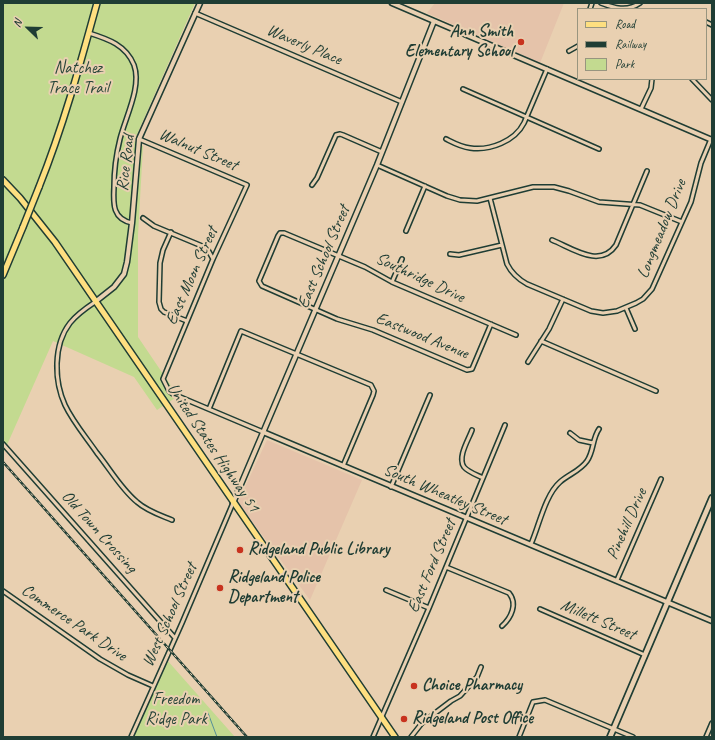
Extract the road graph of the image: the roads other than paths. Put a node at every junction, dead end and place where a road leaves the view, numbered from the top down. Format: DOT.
graph roads {
  1 [pos="97,3"];
  2 [pos="200,3"];
  3 [pos="392,3"];
  4 [pos="601,3"];
  5 [pos="640,3"];
  6 [pos="613,8"];
  7 [pos="629,8"];
  8 [pos="195,13"];
  9 [pos="434,20"];
  10 [pos="89,33"];
  11 [pos="577,47"];
  12 [pos="569,52"];
  13 [pos="547,69"];
  14 [pos="652,80"];
  15 [pos="693,80"];
  16 [pos="463,90"];
  17 [pos="712,100"];
  18 [pos="402,102"];
  19 [pos="641,109"];
  20 [pos="527,118"];
  21 [pos="139,139"];
  22 [pos="446,139"];
  23 [pos="711,140"];
  24 [pos="599,149"];
  25 [pos="382,152"];
  26 [pos="377,165"];
  27 [pos="647,171"];
  28 [pos="3,180"];
  29 [pos="247,185"];
  30 [pos="312,185"];
  31 [pos="425,186"];
  32 [pos="490,198"];
  33 [pos="634,204"];
  34 [pos="143,218"];
  35 [pos="682,222"];
  36 [pos="132,223"];
  37 [pos="406,231"];
  38 [pos="171,232"];
  39 [pos="552,240"];
  40 [pos="502,245"];
  41 [pos="450,254"];
  42 [pos="338,256"];
  43 [pos="213,259"];
  44 [pos="402,259"];
  45 [pos="3,275"];
  46 [pos="392,282"];
  47 [pos="563,299"];
  48 [pos="96,302"];
  49 [pos="626,308"];
  50 [pos="316,309"];
  51 [pos="186,321"];
  52 [pos="491,324"];
  53 [pos="635,329"];
  54 [pos="516,334"];
  55 [pos="542,341"];
  56 [pos="296,354"];
  57 [pos="528,362"];
  58 [pos="169,391"];
  59 [pos="656,391"];
  60 [pos="430,395"];
  61 [pos="209,409"];
  62 [pos="505,425"];
  63 [pos="599,429"];
  64 [pos="472,430"];
  65 [pos="263,432"];
  66 [pos="570,433"];
  67 [pos="593,443"];
  68 [pos="3,444"];
  69 [pos="343,466"];
  70 [pos="483,478"];
  71 [pos="661,479"];
  72 [pos="391,487"];
  73 [pos="712,498"];
  74 [pos="233,503"];
  75 [pos="466,518"];
  76 [pos="172,520"];
  77 [pos="531,544"];
  78 [pos="446,567"];
  79 [pos="617,580"];
  80 [pos="386,590"];
  81 [pos="3,591"];
  82 [pos="667,603"];
  83 [pos="429,608"];
  84 [pos="540,609"];
  85 [pos="712,622"];
  86 [pos="502,626"];
  87 [pos="175,638"];
  88 [pos="645,655"];
  89 [pos="481,667"];
  90 [pos="153,686"];
  91 [pos="381,718"];
  92 [pos="712,723"];
  93 [pos="614,729"];
  94 [pos="131,737"];
  95 [pos="373,737"];
  96 [pos="394,737"];
  97 [pos="411,737"];
  98 [pos="519,737"];
  99 [pos="610,737"];
  100 [pos="633,737"];
  101 [pos="706,737"];
  1 -- 10 [label="main road"];
  2 -- 8 [label="street, Rice Road"];
  3 -- 9 [label="street"];
  4 -- 6 [label="street"];
  5 -- 7 [label="street"];
  8 -- 18 [label="street, Waverly Place"];
  8 -- 21 [label="street, Rice Road"];
  9 -- 13 [label="street"];
  9 -- 18 [label="street, East School Street"];
  10 -- 36 [label="street"];
  10 -- 45 [label="main road, bridge"];
  11 -- 12 [label="street"];
  13 -- 19 [label="street"];
  13 -- 20 [label="street"];
  14 -- 19 [label="street"];
  15 -- 17 [label="street"];
  16 -- 20 [label="street"];
  18 -- 25 [label="street, East School Street"];
  19 -- 23 [label="street"];
  20 -- 22 [label="street"];
  20 -- 24 [label="street"];
  21 -- 29 [label="street, Walnut Street"];
  21 -- 36 [label="street, Rice Road"];
  23 -- 35 [label="street, Longmeadow Drive"];
  25 -- 26 [label="street, East School Street"];
  25 -- 30 [label="street"];
  26 -- 31 [label="street"];
  26 -- 42 [label="street, East School Street"];
  27 -- 33 [label="street"];
  28 -- 48 [label="main road, United States Highway 51"];
  29 -- 43 [label="street, East Moon Street"];
  31 -- 32 [label="street"];
  31 -- 37 [label="street"];
  32 -- 33 [label="street"];
  32 -- 40 [label="street, Longmeadow Drive"];
  33 -- 35 [label="street"];
  33 -- 39 [label="street"];
  34 -- 38 [label="street"];
  35 -- 49 [label="street, Longmeadow Drive"];
  36 -- 48 [label="street, Rice Road"];
  38 -- 43 [label="street"];
  38 -- 51 [label="street"];
  40 -- 41 [label="street"];
  40 -- 47 [label="street, Longmeadow Drive"];
  42 -- 46 [label="street, Southridge Drive"];
  42 -- 50 [label="street, East School Street"];
  42 -- 50 [label="street, Southridge Drive"];
  43 -- 51 [label="street, East Moon Street"];
  44 -- 46 [label="street"];
  46 -- 52 [label="street, Southridge Drive"];
  47 -- 49 [label="street, Longmeadow Drive"];
  47 -- 55 [label="street"];
  48 -- 74 [label="main road, United States Highway 51"];
  48 -- 76 [label="street"];
  49 -- 53 [label="street"];
  50 -- 52 [label="street, Eastwood Avenue"];
  50 -- 56 [label="street, East School Street"];
  51 -- 58 [label="street, East Moon Street"];
  52 -- 54 [label="street, Southridge Drive"];
  55 -- 57 [label="street"];
  55 -- 59 [label="street"];
  56 -- 61 [label="street"];
  56 -- 65 [label="street, East School Street"];
  56 -- 69 [label="street"];
  58 -- 61 [label="street, South Wheatley Street"];
  60 -- 72 [label="street"];
  61 -- 65 [label="street, South Wheatley Street"];
  62 -- 70 [label="street, East Ford Street"];
  63 -- 67 [label="street"];
  64 -- 70 [label="street"];
  65 -- 69 [label="street, South Wheatley Street"];
  65 -- 74 [label="street, East School Street"];
  66 -- 67 [label="street"];
  67 -- 77 [label="street"];
  68 -- 87 [label="street, Old Town Crossing"];
  69 -- 72 [label="street, South Wheatley Street"];
  70 -- 75 [label="street, East Ford Street"];
  71 -- 79 [label="street, Pinehill Drive"];
  72 -- 75 [label="street, South Wheatley Street"];
  73 -- 82 [label="main road"];
  74 -- 87 [label="street, West School Street"];
  74 -- 91 [label="main road, United States Highway 51"];
  75 -- 77 [label="street, South Wheatley Street"];
  75 -- 78 [label="street, East Ford Street"];
  77 -- 79 [label="street, South Wheatley Street"];
  78 -- 83 [label="street, East Ford Street"];
  78 -- 86 [label="street"];
  79 -- 82 [label="street, South Wheatley Street"];
  80 -- 83 [label="street"];
  81 -- 90 [label="street, Commerce Park Drive"];
  82 -- 85 [label="street, South Wheatley Street"];
  82 -- 88 [label="main road"];
  83 -- 91 [label="street, East Ford Street"];
  84 -- 88 [label="street, Millett Street"];
  87 -- 90 [label="street, West School Street"];
  88 -- 93 [label="main road"];
  89 -- 97 [label="street"];
  90 -- 94 [label="street, West School Street"];
  91 -- 95 [label="street, East Ford Street"];
  91 -- 96 [label="main road, United States Highway 51"];
  92 -- 101 [label="street"];
  93 -- 98 [label="street"];
  93 -- 99 [label="main road"];
  93 -- 100 [label="street"];
}
